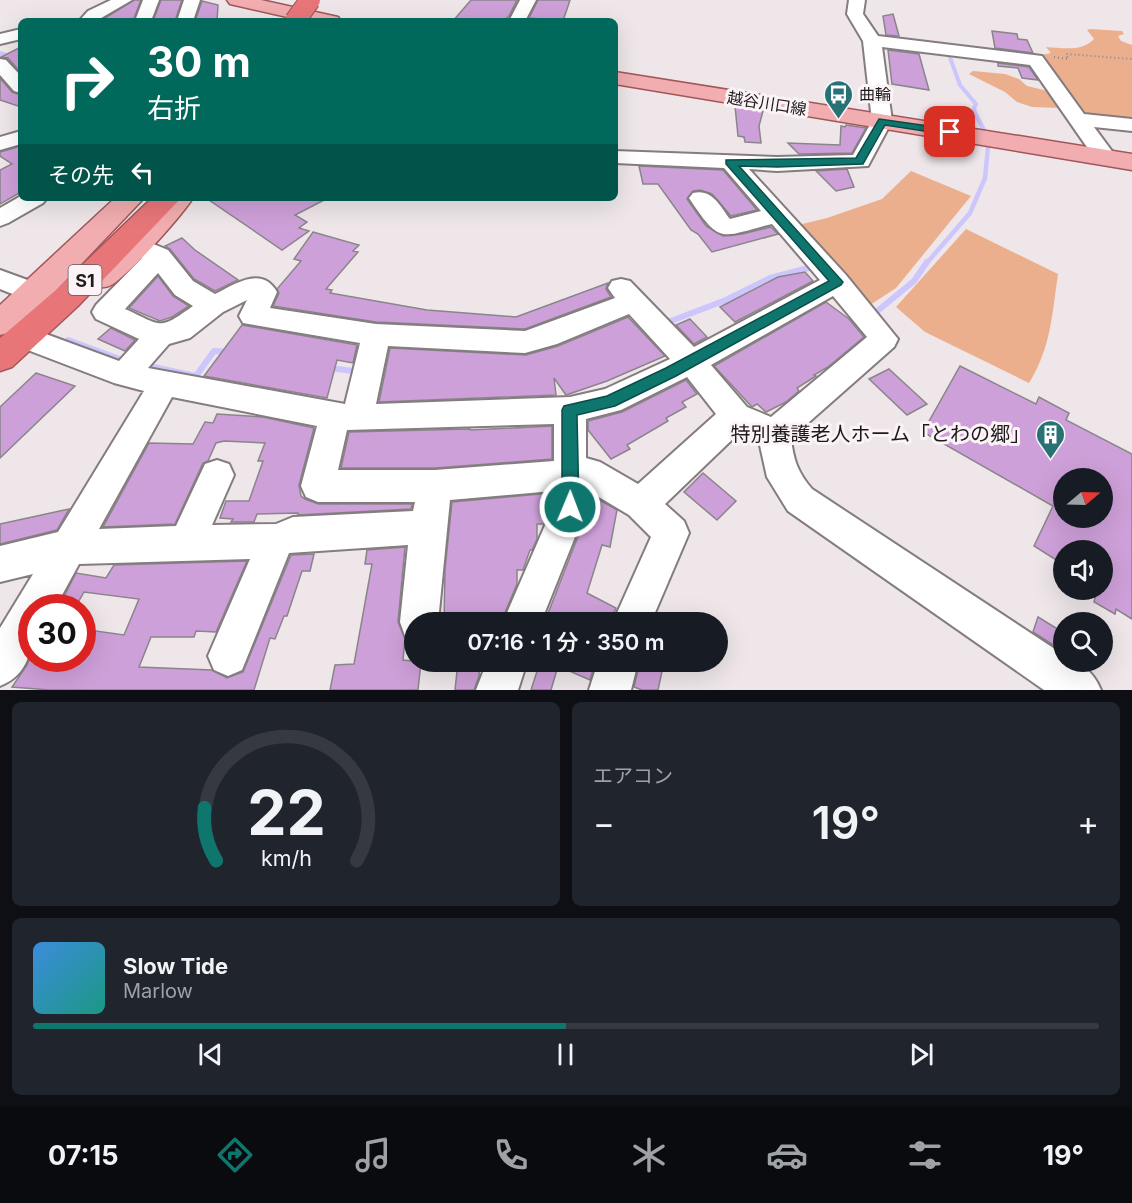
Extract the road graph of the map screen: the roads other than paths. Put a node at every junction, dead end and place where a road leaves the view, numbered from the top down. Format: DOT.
graph roads {
  1 [pos="151,0"];
  2 [pos="192,0"];
  3 [pos="236,0"];
  4 [pos="310,0"];
  5 [pos="324,0"];
  6 [pos="331,0"];
  7 [pos="528,0"];
  8 [pos="857,0"];
  9 [pos="121,1"];
  10 [pos="293,14"];
  11 [pos="90,18"];
  12 [pos="117,18"];
  13 [pos="144,18"];
  14 [pos="185,18"];
  15 [pos="311,18"];
  16 [pos="320,18"];
  17 [pos="321,18"];
  18 [pos="519,18"];
  19 [pos="18,35"];
  20 [pos="0,39"];
  21 [pos="872,41"];
  22 [pos="18,56"];
  23 [pos="0,57"];
  24 [pos="15,77"];
  25 [pos="618,78"];
  26 [pos="0,98"];
  27 [pos="1078,119"];
  28 [pos="882,122"];
  29 [pos="1132,125"];
  30 [pos="18,138"];
  31 [pos="0,144"];
  32 [pos="618,157"];
  33 [pos="1106,158"];
  34 [pos="730,162"];
  35 [pos="1132,162"];
  36 [pos="700,198"];
  37 [pos="30,201"];
  38 [pos="129,201"];
  39 [pos="143,201"];
  40 [pos="165,201"];
  41 [pos="178,201"];
  42 [pos="775,215"];
  43 [pos="0,218"];
  44 [pos="148,251"];
  45 [pos="0,279"];
  46 [pos="837,282"];
  47 [pos="34,293"];
  48 [pos="213,304"];
  49 [pos="0,323"];
  50 [pos="0,332"];
  51 [pos="376,335"];
  52 [pos="159,336"];
  53 [pos="34,341"];
  54 [pos="0,358"];
  55 [pos="691,362"];
  56 [pos="0,372"];
  57 [pos="124,375"];
  58 [pos="164,384"];
  59 [pos="570,410"];
  60 [pos="736,416"];
  61 [pos="346,417"];
  62 [pos="774,433"];
  63 [pos="571,472"];
  64 [pos="217,475"];
  65 [pos="435,486"];
  66 [pos="641,504"];
  67 [pos="428,527"];
  68 [pos="276,541"];
  69 [pos="186,544"];
  70 [pos="71,547"];
  71 [pos="0,564"];
  72 [pos="44,594"];
  73 [pos="420,612"];
  74 [pos="526,612"];
  75 [pos="636,612"];
  76 [pos="228,656"];
  77 [pos="503,672"];
  78 [pos="615,672"];
  79 [pos="497,690"];
  80 [pos="610,690"];
  81 [pos="1080,690"];
  1 -- 13 [label="street"];
  2 -- 14 [label="street"];
  3 -- 10 [label="main road"];
  4 -- 10 [label="highway, bridge"];
  5 -- 16 [label="highway"];
  6 -- 17 [label="main road"];
  7 -- 18 [label="street"];
  8 -- 21 [label="street"];
  9 -- 11 [label="street"];
  9 -- 12 [label="street"];
  10 -- 15 [label="main road"];
  19 -- 20 [label="street"];
  21 -- 27 [label="street"];
  21 -- 28 [label="street"];
  22 -- 23 [label="street"];
  24 -- 26 [label="street"];
  25 -- 28 [label="main road, 越谷川口線"];
  27 -- 29 [label="street"];
  27 -- 33 [label="street"];
  28 -- 33 [label="main road, 越谷川口線"];
  28 -- 34 [label="street"];
  30 -- 31 [label="street"];
  32 -- 34 [label="street"];
  33 -- 35 [label="main road, 越谷川口線"];
  34 -- 42 [label="street"];
  36 -- 42 [label="street"];
  37 -- 43 [label="street"];
  38 -- 47 [label="main road"];
  39 -- 50 [label="highway, S1"];
  40 -- 54 [label="highway, S1"];
  41 -- 44 [label="main road"];
  42 -- 46 [label="street"];
  44 -- 48 [label="street"];
  44 -- 52 [label="street"];
  44 -- 53 [label="main road"];
  45 -- 47 [label="street"];
  46 -- 55 [label="street"];
  46 -- 62 [label="street"];
  47 -- 49 [label="main road"];
  48 -- 51 [label="street"];
  48 -- 52 [label="street"];
  51 -- 55 [label="street"];
  51 -- 61 [label="street"];
  52 -- 57 [label="street"];
  53 -- 56 [label="main road"];
  53 -- 57 [label="street"];
  55 -- 59 [label="street"];
  55 -- 60 [label="street"];
  57 -- 58 [label="street"];
  58 -- 61 [label="street"];
  58 -- 70 [label="street"];
  59 -- 61 [label="street"];
  59 -- 63 [label="street"];
  60 -- 62 [label="street"];
  60 -- 66 [label="street"];
  61 -- 65 [label="street"];
  62 -- 81 [label="street"];
  63 -- 65 [label="street"];
  63 -- 66 [label="street"];
  63 -- 74 [label="street"];
  64 -- 69 [label="street"];
  65 -- 67 [label="street"];
  66 -- 75 [label="street"];
  67 -- 68 [label="street"];
  67 -- 73 [label="street"];
  68 -- 69 [label="street"];
  68 -- 76 [label="street"];
  69 -- 70 [label="street"];
  70 -- 71 [label="street"];
  70 -- 72 [label="street"];
  77 -- 79 [label="street"];
  78 -- 80 [label="street"];
}
